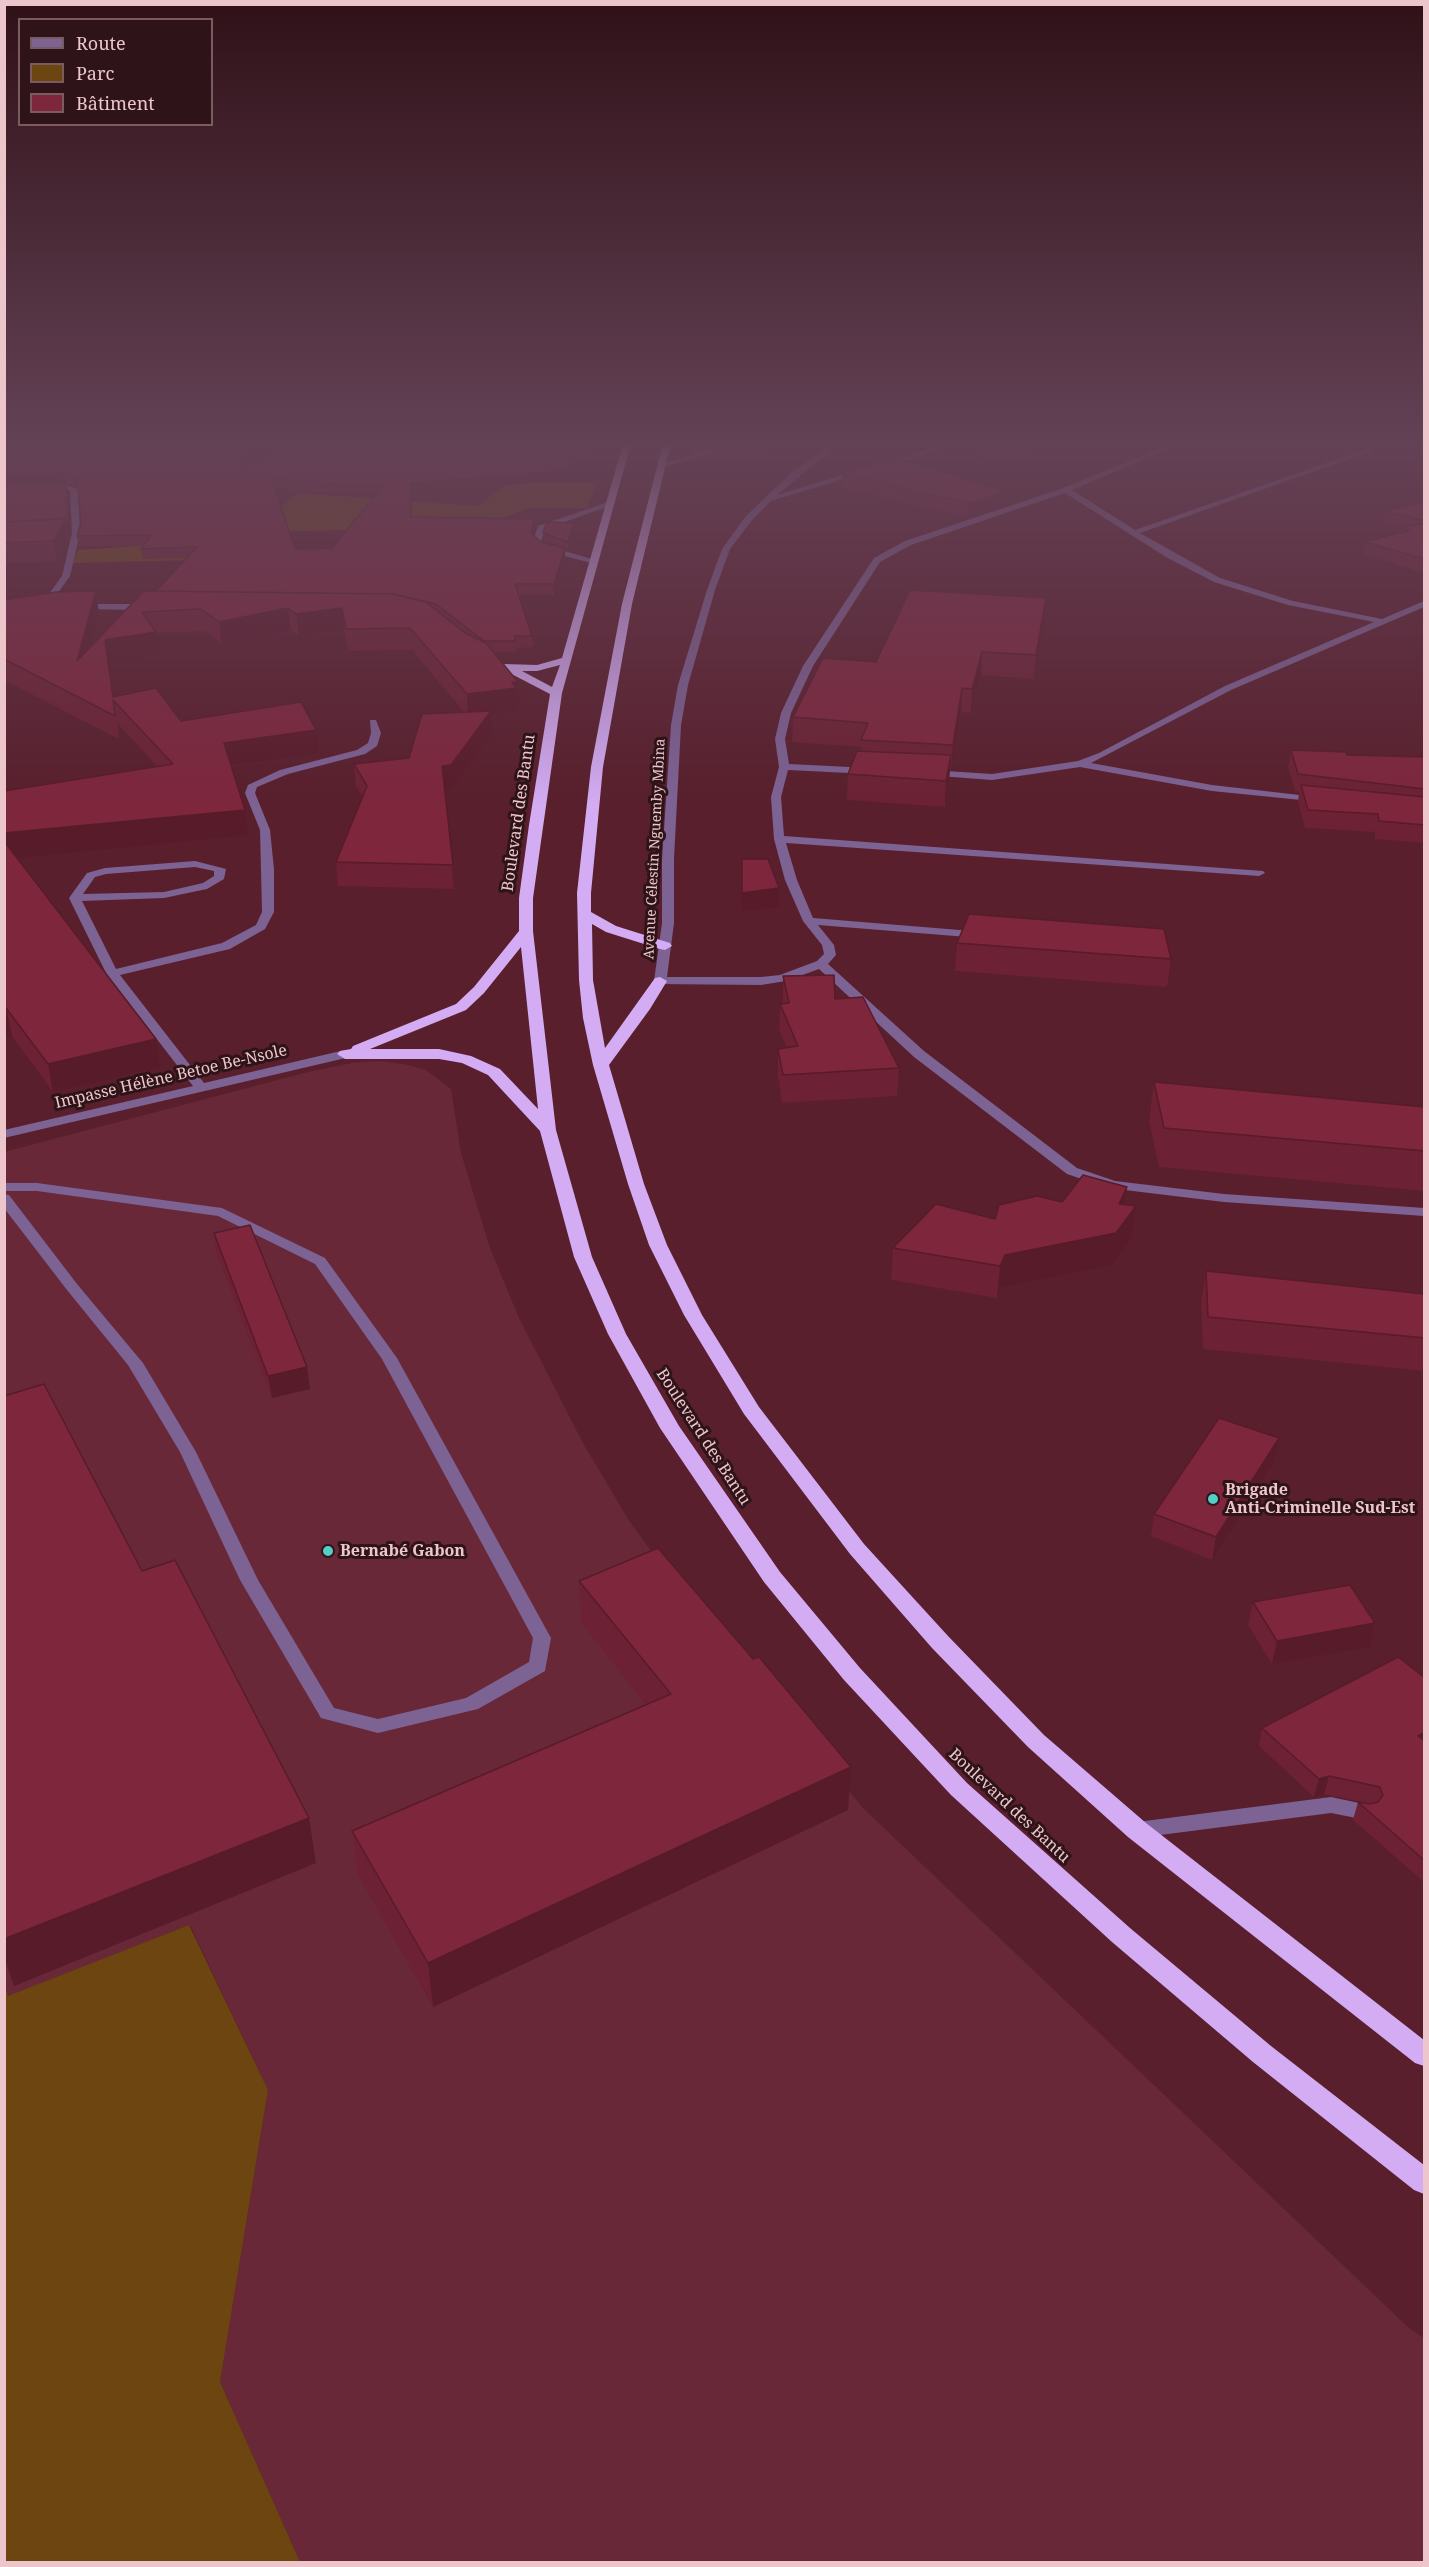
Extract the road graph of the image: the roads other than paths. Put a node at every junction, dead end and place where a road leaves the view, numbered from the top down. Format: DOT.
graph roads {
  1 [pos="68,567"];
  2 [pos="591,567"];
  3 [pos="636,567"];
  4 [pos="719,567"];
  5 [pos="874,567"];
  6 [pos="1192,567"];
  7 [pos="1425,604"];
  8 [pos="164,607"];
  9 [pos="1381,621"];
  10 [pos="567,660"];
  11 [pos="556,693"];
  12 [pos="374,722"];
  13 [pos="1080,764"];
  14 [pos="784,767"];
  15 [pos="881,771"];
  16 [pos="916,773"];
  17 [pos="1330,801"];
  18 [pos="779,839"];
  19 [pos="1259,873"];
  20 [pos="75,898"];
  21 [pos="584,914"];
  22 [pos="809,921"];
  23 [pos="526,931"];
  24 [pos="996,935"];
  25 [pos="665,946"];
  26 [pos="821,964"];
  27 [pos="112,973"];
  28 [pos="660,981"];
  29 [pos="345,1054"];
  30 [pos="601,1065"];
  31 [pos="200,1086"];
  32 [pos="548,1130"];
  33 [pos="4,1134"];
  34 [pos="4,1187"];
  35 [pos="4,1198"];
  36 [pos="1425,1212"];
  37 [pos="1366,1812"];
  38 [pos="1137,1830"];
  39 [pos="1425,2055"];
  40 [pos="1425,2181"];
  1 -- 8 [label="street"];
  2 -- 10 [label="highway, Boulevard des Bantu"];
  3 -- 21 [label="highway"];
  4 -- 25 [label="street, Avenue Célestin Nguemby Mbina"];
  5 -- 14 [label="street"];
  6 -- 9 [label="street"];
  7 -- 9 [label="street"];
  9 -- 13 [label="street"];
  10 -- 11 [label="highway, Boulevard des Bantu"];
  10 -- 11 [label="highway"];
  11 -- 23 [label="highway, Boulevard des Bantu"];
  12 -- 27 [label="street"];
  13 -- 16 [label="street"];
  13 -- 17 [label="street"];
  14 -- 15 [label="street"];
  14 -- 18 [label="street"];
  18 -- 19 [label="street"];
  18 -- 22 [label="street"];
  20 -- 20 [label="street"];
  20 -- 27 [label="street"];
  21 -- 25 [label="highway"];
  21 -- 30 [label="highway"];
  22 -- 24 [label="street"];
  22 -- 26 [label="street"];
  23 -- 29 [label="highway"];
  23 -- 32 [label="highway, Boulevard des Bantu"];
  25 -- 28 [label="street, Avenue Célestin Nguemby Mbina"];
  26 -- 28 [label="street"];
  26 -- 36 [label="street"];
  27 -- 31 [label="street"];
  28 -- 30 [label="highway"];
  29 -- 31 [label="street, Impasse Hélène Betoe Be-Nsole"];
  29 -- 32 [label="highway"];
  30 -- 38 [label="highway"];
  31 -- 33 [label="street, Impasse Hélène Betoe Be-Nsole"];
  32 -- 40 [label="highway, Boulevard des Bantu"];
  34 -- 35 [label="street"];
  37 -- 38 [label="street"];
  38 -- 39 [label="highway"];
}
